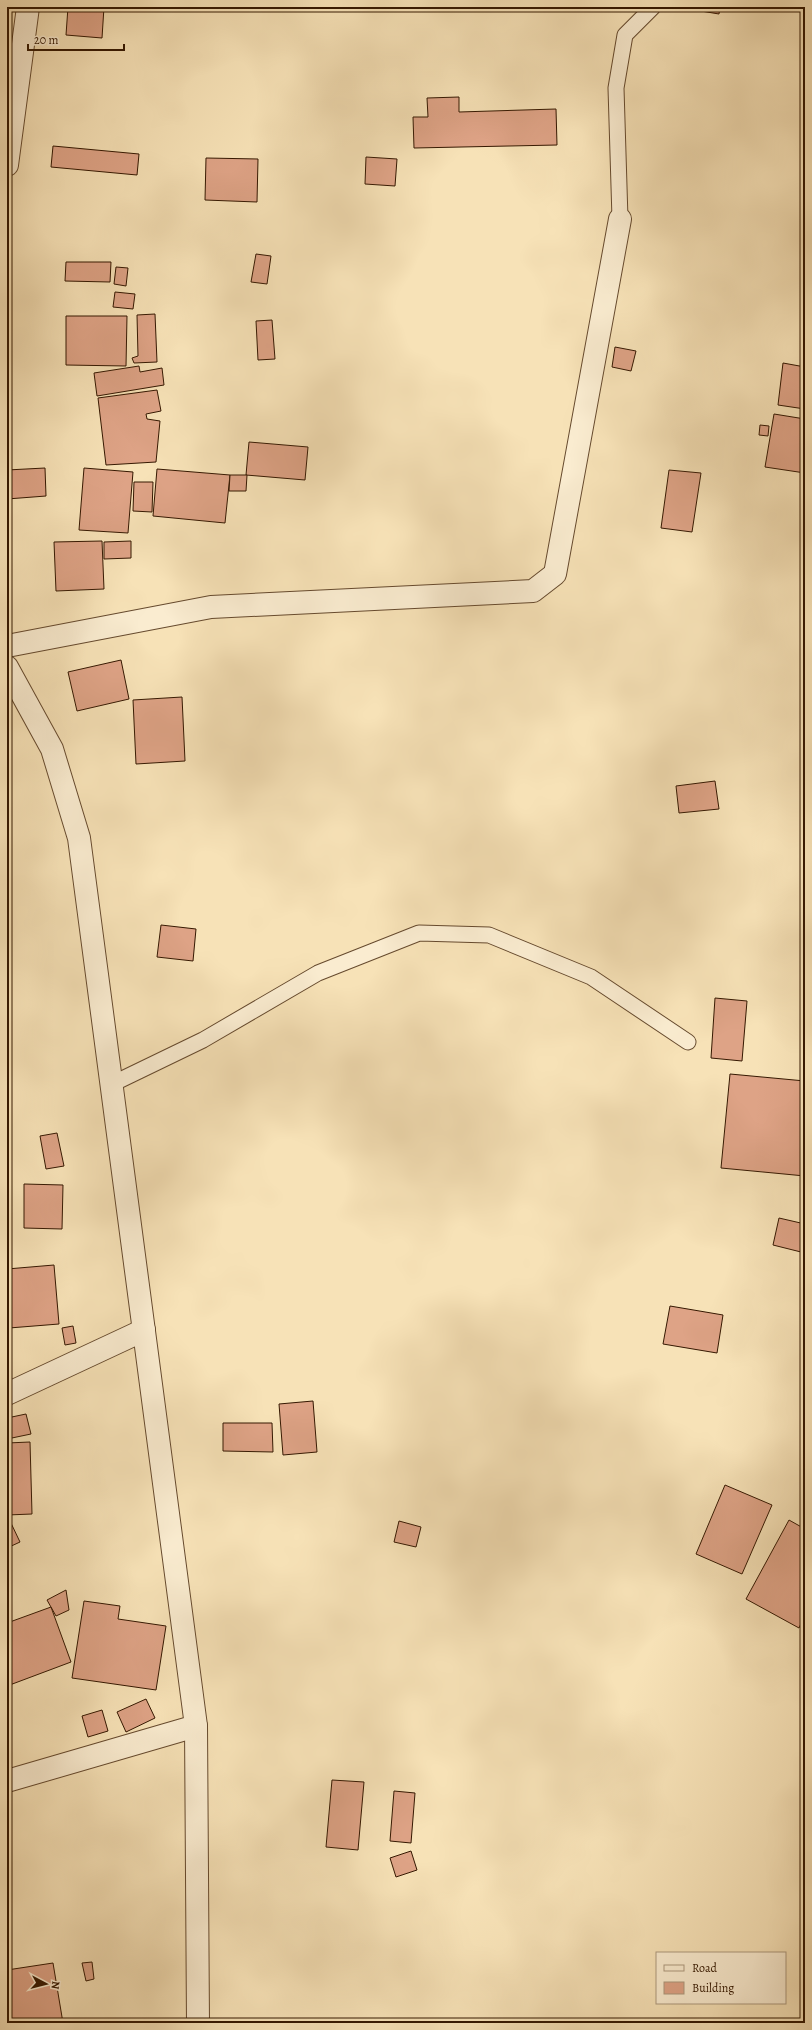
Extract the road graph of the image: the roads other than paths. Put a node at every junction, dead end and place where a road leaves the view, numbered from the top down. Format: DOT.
graph roads {
  1 [pos="28,7"];
  2 [pos="653,7"];
  3 [pos="7,165"];
  4 [pos="620,219"];
  5 [pos="7,646"];
  6 [pos="7,667"];
  7 [pos="688,1042"];
  8 [pos="112,1084"];
  9 [pos="144,1330"];
  10 [pos="7,1394"];
  11 [pos="196,1726"];
  12 [pos="7,1781"];
  13 [pos="198,2023"];
  1 -- 3 [label="street"];
  2 -- 4 [label="lane"];
  4 -- 5 [label="street"];
  6 -- 8 [label="street"];
  7 -- 8 [label="lane"];
  8 -- 9 [label="street"];
  9 -- 10 [label="street"];
  9 -- 11 [label="street"];
  11 -- 12 [label="street"];
  11 -- 13 [label="street"];
}
